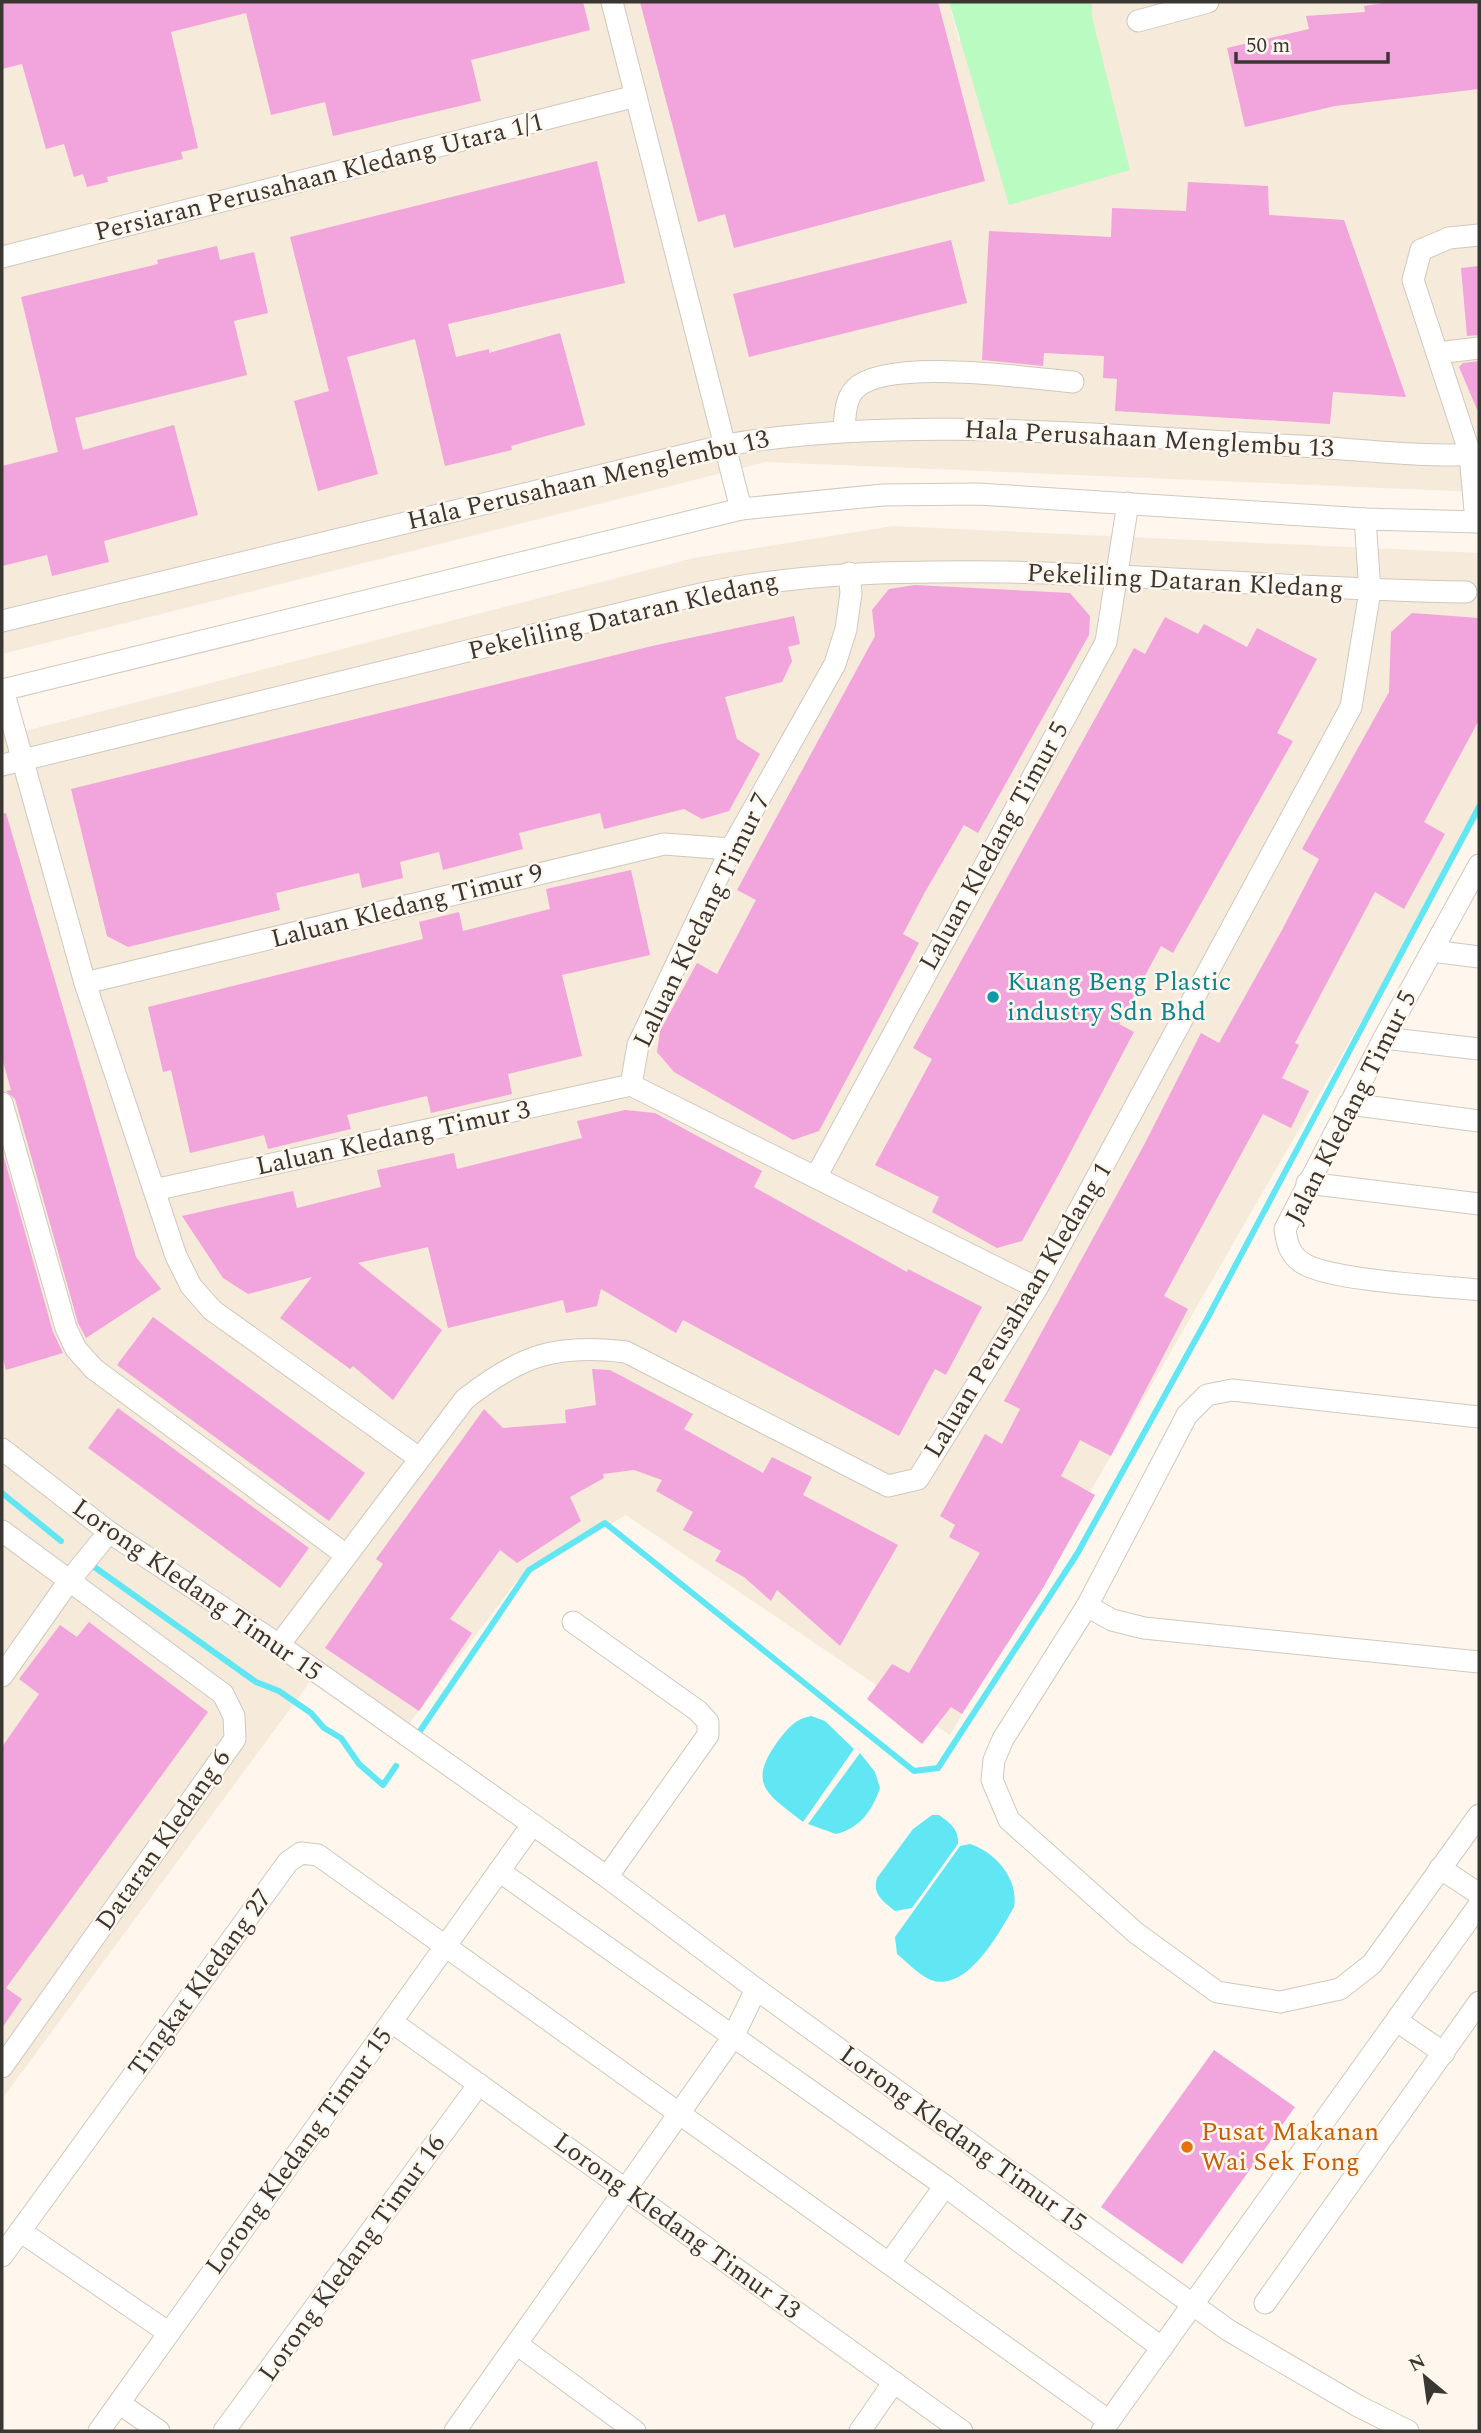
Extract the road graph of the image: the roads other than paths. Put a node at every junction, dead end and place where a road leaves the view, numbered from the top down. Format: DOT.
graph roads {
  1 [pos="612,2"];
  2 [pos="1208,2"];
  3 [pos="1138,21"];
  4 [pos="636,96"];
  5 [pos="1479,235"];
  6 [pos="2,257"];
  7 [pos="1479,348"];
  8 [pos="1437,353"];
  9 [pos="1073,382"];
  10 [pos="844,430"];
  11 [pos="726,445"];
  12 [pos="1474,454"];
  13 [pos="1128,503"];
  14 [pos="741,509"];
  15 [pos="1365,519"];
  16 [pos="1478,522"];
  17 [pos="849,573"];
  18 [pos="1118,575"];
  19 [pos="1370,591"];
  20 [pos="1466,592"];
  21 [pos="2,621"];
  22 [pos="2,690"];
  23 [pos="12,763"];
  24 [pos="731,849"];
  25 [pos="1477,873"];
  26 [pos="1432,951"];
  27 [pos="1479,957"];
  28 [pos="85,984"];
  29 [pos="1384,1038"];
  30 [pos="1479,1049"];
  31 [pos="631,1085"];
  32 [pos="2,1103"];
  33 [pos="1349,1104"];
  34 [pos="1479,1121"];
  35 [pos="817,1175"];
  36 [pos="1307,1183"];
  37 [pos="154,1191"];
  38 [pos="1479,1204"];
  39 [pos="1037,1288"];
  40 [pos="1479,1290"];
  41 [pos="1479,1417"];
  42 [pos="2,1449"];
  43 [pos="419,1458"];
  44 [pos="2,1531"];
  45 [pos="109,1532"];
  46 [pos="346,1555"];
  47 [pos="69,1581"];
  48 [pos="1087,1606"];
  49 [pos="573,1622"];
  50 [pos="279,1645"];
  51 [pos="1479,1662"];
  52 [pos="2,1676"];
  53 [pos="1479,1815"];
  54 [pos="532,1825"];
  55 [pos="1440,1868"];
  56 [pos="499,1871"];
  57 [pos="607,1877"];
  58 [pos="1479,1894"];
  59 [pos="1479,1906"];
  60 [pos="444,1946"];
  61 [pos="756,1989"];
  62 [pos="1479,2002"];
  63 [pos="1396,2021"];
  64 [pos="392,2022"];
  65 [pos="733,2037"];
  66 [pos="1444,2053"];
  67 [pos="2,2067"];
  68 [pos="479,2084"];
  69 [pos="680,2114"];
  70 [pos="945,2186"];
  71 [pos="626,2189"];
  72 [pos="20,2231"];
  73 [pos="2,2256"];
  74 [pos="890,2262"];
  75 [pos="1265,2303"];
  76 [pos="1193,2304"];
  77 [pos="169,2333"];
  78 [pos="517,2345"];
  79 [pos="1162,2348"];
  80 [pos="894,2382"];
  81 [pos="119,2403"];
  82 [pos="1105,2426"];
  83 [pos="99,2431"];
  84 [pos="159,2431"];
  85 [pos="224,2431"];
  86 [pos="455,2431"];
  87 [pos="635,2431"];
  88 [pos="860,2431"];
  89 [pos="962,2431"];
  90 [pos="1408,2431"];
  1 -- 4 [label="street"];
  2 -- 3 [label="street"];
  4 -- 6 [label="street, Persiaran Perusahaan Kledang Utara 1/1"];
  4 -- 11 [label="street"];
  5 -- 8 [label="street"];
  7 -- 8 [label="street"];
  8 -- 12 [label="street"];
  9 -- 10 [label="street"];
  10 -- 11 [label="street, Hala Perusahaan Menglembu 13"];
  10 -- 12 [label="street, Hala Perusahaan Menglembu 13"];
  11 -- 14 [label="street"];
  11 -- 21 [label="street, Hala Perusahaan Menglembu 13"];
  12 -- 16 [label="street"];
  13 -- 14 [label="street"];
  13 -- 15 [label="street"];
  13 -- 18 [label="street, Laluan Kledang Timur 5"];
  14 -- 22 [label="street"];
  15 -- 16 [label="street"];
  15 -- 19 [label="street, Laluan Perusahaan Kledang 1"];
  17 -- 18 [label="street, Pekeliling Dataran Kledang"];
  17 -- 23 [label="street, Pekeliling Dataran Kledang"];
  17 -- 24 [label="street, Laluan Kledang Timur 7"];
  18 -- 19 [label="street, Pekeliling Dataran Kledang"];
  18 -- 35 [label="street, Laluan Kledang Timur 5"];
  19 -- 20 [label="street, Pekeliling Dataran Kledang"];
  19 -- 39 [label="street, Laluan Perusahaan Kledang 1"];
  22 -- 23 [label="street"];
  23 -- 28 [label="street"];
  24 -- 28 [label="street, Laluan Kledang Timur 9"];
  24 -- 31 [label="street, Laluan Kledang Timur 7"];
  25 -- 26 [label="street, Jalan Kledang Timur 5"];
  26 -- 27 [label="street"];
  26 -- 29 [label="street, Jalan Kledang Timur 5"];
  28 -- 37 [label="street"];
  29 -- 30 [label="street"];
  29 -- 33 [label="street, Jalan Kledang Timur 5"];
  31 -- 35 [label="street"];
  31 -- 37 [label="street, Laluan Kledang Timur 3"];
  32 -- 46 [label="street"];
  33 -- 34 [label="street"];
  33 -- 36 [label="street, Jalan Kledang Timur 5"];
  35 -- 39 [label="street"];
  36 -- 38 [label="street"];
  36 -- 40 [label="street, Jalan Kledang Timur 5"];
  37 -- 43 [label="street"];
  39 -- 43 [label="street, Laluan Perusahaan Kledang 1"];
  41 -- 48 [label="street"];
  42 -- 45 [label="street, Lorong Kledang Timur 15"];
  43 -- 46 [label="street, Laluan Perusahaan Kledang 1"];
  44 -- 47 [label="street, Dataran Kledang 6"];
  45 -- 47 [label="street"];
  45 -- 50 [label="street, Lorong Kledang Timur 15"];
  46 -- 50 [label="street, Laluan Perusahaan Kledang 1"];
  47 -- 52 [label="street"];
  47 -- 67 [label="street, Dataran Kledang 6"];
  48 -- 51 [label="street"];
  48 -- 55 [label="street"];
  49 -- 57 [label="street"];
  50 -- 54 [label="street, Lorong Kledang Timur 15"];
  53 -- 55 [label="street"];
  54 -- 56 [label="street, Lorong Kledang Timur 15"];
  54 -- 57 [label="street, Lorong Kledang Timur 15"];
  55 -- 58 [label="street"];
  56 -- 60 [label="street, Lorong Kledang Timur 15"];
  56 -- 65 [label="street, Lorong Kledang Timur 15"];
  57 -- 61 [label="street, Lorong Kledang Timur 15"];
  59 -- 63 [label="street"];
  60 -- 64 [label="street, Lorong Kledang Timur 15"];
  60 -- 69 [label="street"];
  60 -- 72 [label="street, Tingkat Kledang 27"];
  61 -- 65 [label="street"];
  61 -- 76 [label="street, Lorong Kledang Timur 15"];
  62 -- 66 [label="street"];
  63 -- 66 [label="street"];
  63 -- 76 [label="street"];
  64 -- 68 [label="street, Lorong Kledang Timur 13"];
  64 -- 77 [label="street, Lorong Kledang Timur 15"];
  65 -- 69 [label="street"];
  65 -- 70 [label="street, Lorong Kledang Timur 15"];
  66 -- 75 [label="street"];
  68 -- 71 [label="street, Lorong Kledang Timur 13"];
  68 -- 85 [label="street, Lorong Kledang Timur 16"];
  69 -- 71 [label="street"];
  69 -- 74 [label="street"];
  70 -- 74 [label="street"];
  70 -- 79 [label="street, Lorong Kledang Timur 15"];
  71 -- 78 [label="street"];
  71 -- 80 [label="street, Lorong Kledang Timur 13"];
  72 -- 73 [label="street, Tingkat Kledang 27"];
  72 -- 77 [label="street"];
  74 -- 82 [label="street"];
  76 -- 79 [label="street"];
  76 -- 90 [label="street, Lorong Kledang Timur 15"];
  77 -- 81 [label="street, Lorong Kledang Timur 15"];
  78 -- 86 [label="street"];
  78 -- 87 [label="street"];
  79 -- 82 [label="street"];
  80 -- 88 [label="street"];
  80 -- 89 [label="street, Lorong Kledang Timur 13"];
  81 -- 83 [label="street, Lorong Kledang Timur 15"];
  81 -- 84 [label="street"];
}
